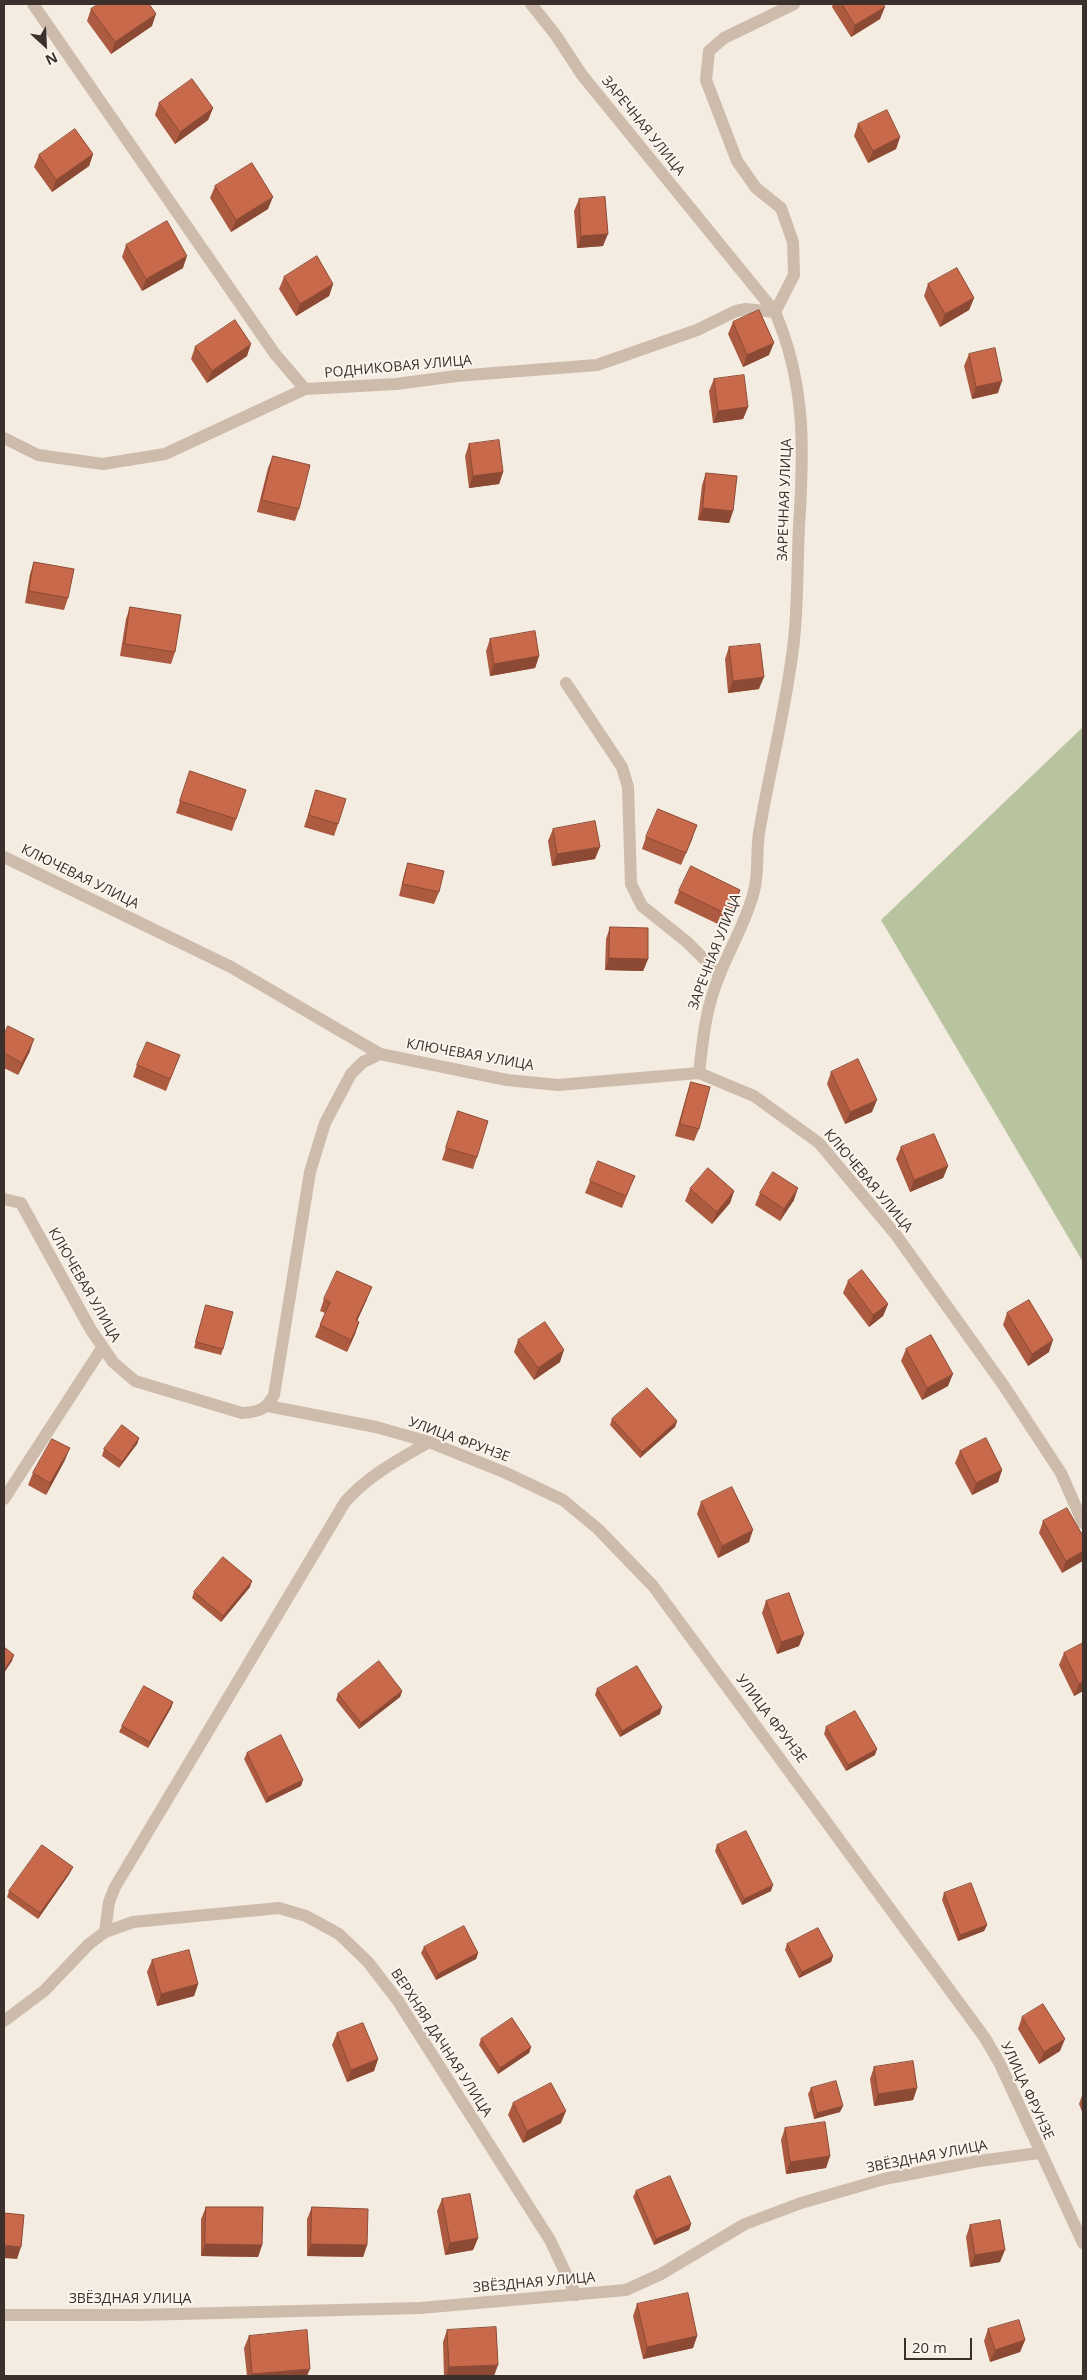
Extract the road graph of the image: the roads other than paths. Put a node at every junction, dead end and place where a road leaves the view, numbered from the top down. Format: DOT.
graph roads {
  1 [pos="33,4"];
  2 [pos="531,4"];
  3 [pos="794,4"];
  4 [pos="775,312"];
  5 [pos="305,390"];
  6 [pos="4,438"];
  7 [pos="566,683"];
  8 [pos="4,857"];
  9 [pos="719,974"];
  10 [pos="380,1054"];
  11 [pos="699,1073"];
  12 [pos="4,1199"];
  13 [pos="102,1348"];
  14 [pos="268,1406"];
  15 [pos="429,1442"];
  16 [pos="4,1499"];
  17 [pos="1083,1523"];
  18 [pos="105,1932"];
  19 [pos="4,2021"];
  20 [pos="1039,2153"];
  21 [pos="1083,2244"];
  22 [pos="576,2295"];
  23 [pos="4,2314"];
  1 -- 5 [label="street"];
  2 -- 4 [label="street, ЗАРЕЧНАЯ УЛИЦА"];
  3 -- 4 [label="street"];
  4 -- 5 [label="street, РОДНИКОВАЯ УЛИЦА"];
  4 -- 9 [label="street, ЗАРЕЧНАЯ УЛИЦА"];
  5 -- 6 [label="street"];
  7 -- 9 [label="street"];
  8 -- 10 [label="street, КЛЮЧЕВАЯ УЛИЦА"];
  9 -- 11 [label="street, ЗАРЕЧНАЯ УЛИЦА"];
  10 -- 11 [label="street, КЛЮЧЕВАЯ УЛИЦА"];
  10 -- 14 [label="street"];
  11 -- 17 [label="street, КЛЮЧЕВАЯ УЛИЦА"];
  12 -- 13 [label="street, КЛЮЧЕВАЯ УЛИЦА"];
  13 -- 14 [label="street, КЛЮЧЕВАЯ УЛИЦА"];
  13 -- 16 [label="street"];
  14 -- 15 [label="street, УЛИЦА ФРУНЗЕ"];
  15 -- 18 [label="street"];
  15 -- 20 [label="street, УЛИЦА ФРУНЗЕ"];
  18 -- 19 [label="street, ВЕРХНЯЯ ДАЧНАЯ УЛИЦА"];
  18 -- 22 [label="street, ВЕРХНЯЯ ДАЧНАЯ УЛИЦА"];
  20 -- 21 [label="street, УЛИЦА ФРУНЗЕ"];
  20 -- 22 [label="street, ЗВЁЗДНАЯ УЛИЦА"];
  22 -- 23 [label="street, ЗВЁЗДНАЯ УЛИЦА"];
}
